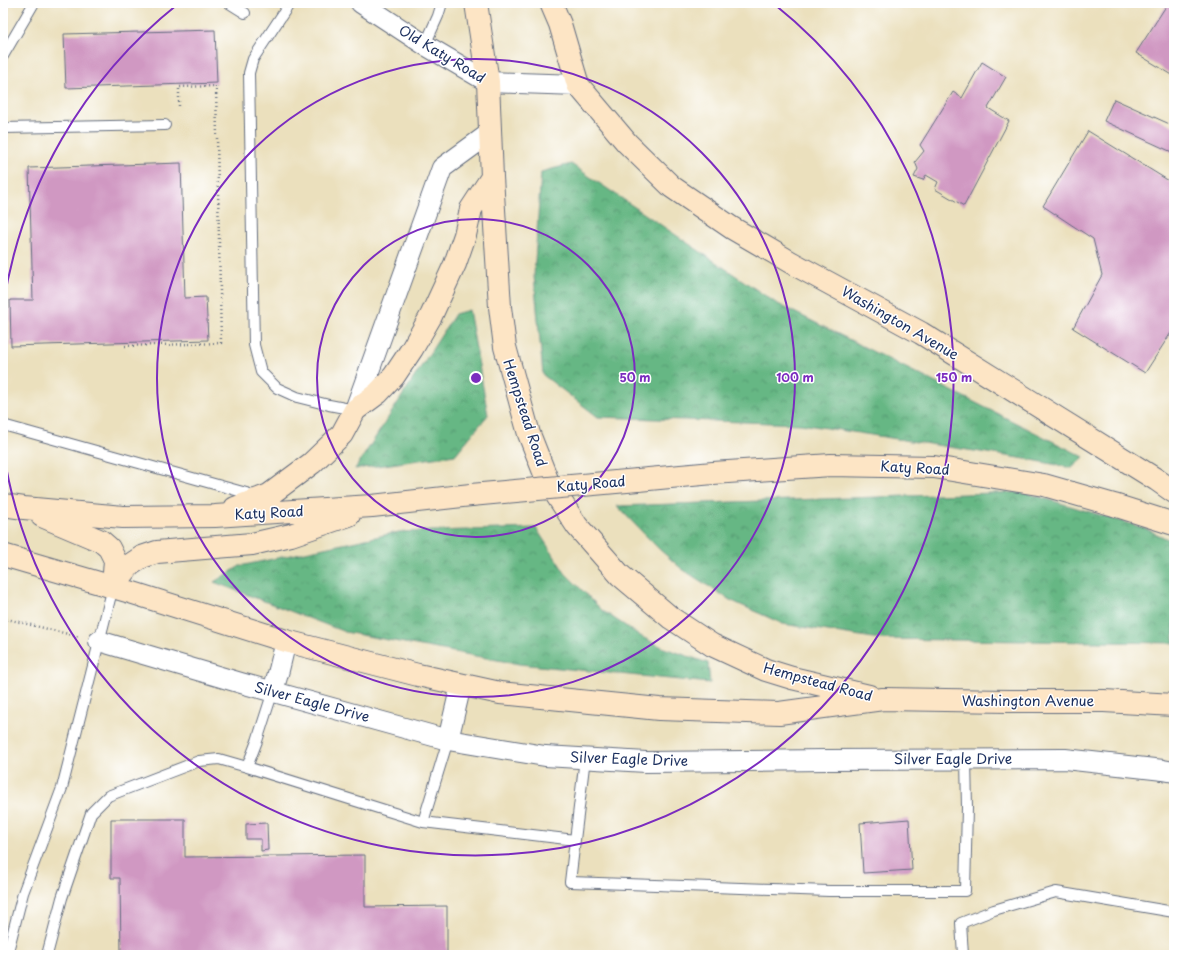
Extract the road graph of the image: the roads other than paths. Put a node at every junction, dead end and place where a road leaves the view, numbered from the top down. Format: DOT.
graph roads {
  1 [pos="34,3"];
  2 [pos="229,3"];
  3 [pos="290,3"];
  4 [pos="361,3"];
  5 [pos="442,3"];
  6 [pos="476,3"];
  7 [pos="551,3"];
  8 [pos="245,13"];
  9 [pos="425,46"];
  10 [pos="3,56"];
  11 [pos="488,82"];
  12 [pos="578,85"];
  13 [pos="165,125"];
  14 [pos="3,128"];
  15 [pos="490,133"];
  16 [pos="492,177"];
  17 [pos="355,410"];
  18 [pos="3,425"];
  19 [pos="1174,492"];
  20 [pos="263,498"];
  21 [pos="3,506"];
  22 [pos="372,506"];
  23 [pos="24,508"];
  24 [pos="215,516"];
  25 [pos="1174,524"];
  26 [pos="3,555"];
  27 [pos="112,586"];
  28 [pos="99,641"];
  29 [pos="286,641"];
  30 [pos="462,685"];
  31 [pos="273,691"];
  32 [pos="883,699"];
  33 [pos="1173,704"];
  34 [pos="448,740"];
  35 [pos="585,758"];
  36 [pos="966,759"];
  37 [pos="247,767"];
  38 [pos="1174,772"];
  39 [pos="423,822"];
  40 [pos="576,840"];
  41 [pos="1174,912"];
  42 [pos="7,955"];
  43 [pos="47,955"];
  44 [pos="963,955"];
  1 -- 10 [label="lane"];
  2 -- 8 [label="lane"];
  3 -- 17 [label="lane"];
  4 -- 9 [label="street, Old Katy Road"];
  5 -- 9 [label="lane"];
  6 -- 11 [label="main road, Hempstead Road"];
  7 -- 12 [label="main road"];
  9 -- 11 [label="street, Old Katy Road"];
  11 -- 12 [label="street, Old Katy Road"];
  11 -- 15 [label="main road, Hempstead Road"];
  12 -- 19 [label="main road, Washington Avenue"];
  13 -- 14 [label="lane"];
  15 -- 16 [label="main road, Hempstead Road"];
  15 -- 17 [label="street"];
  16 -- 17 [label="main road"];
  16 -- 32 [label="main road, Hempstead Road"];
  17 -- 20 [label="main road"];
  18 -- 20 [label="lane"];
  20 -- 24 [label="main road"];
  21 -- 23 [label="main road, Katy Road"];
  22 -- 24 [label="main road, Katy Road"];
  22 -- 25 [label="main road, Katy Road, bridge"];
  22 -- 27 [label="main road"];
  23 -- 24 [label="main road, Katy Road"];
  23 -- 27 [label="main road"];
  26 -- 27 [label="main road"];
  27 -- 28 [label="lane"];
  27 -- 29 [label="main road"];
  28 -- 31 [label="street, Silver Eagle Drive"];
  28 -- 42 [label="lane"];
  29 -- 30 [label="main road"];
  29 -- 31 [label="street"];
  30 -- 32 [label="main road"];
  30 -- 34 [label="street"];
  31 -- 34 [label="street, Silver Eagle Drive"];
  31 -- 37 [label="lane"];
  32 -- 33 [label="main road, Washington Avenue"];
  34 -- 35 [label="street, Silver Eagle Drive"];
  34 -- 39 [label="lane"];
  35 -- 36 [label="street, Silver Eagle Drive"];
  35 -- 40 [label="lane"];
  36 -- 38 [label="street, Silver Eagle Drive"];
  36 -- 40 [label="lane"];
  37 -- 39 [label="lane"];
  37 -- 43 [label="lane"];
  39 -- 40 [label="lane"];
  41 -- 44 [label="lane"];
}
